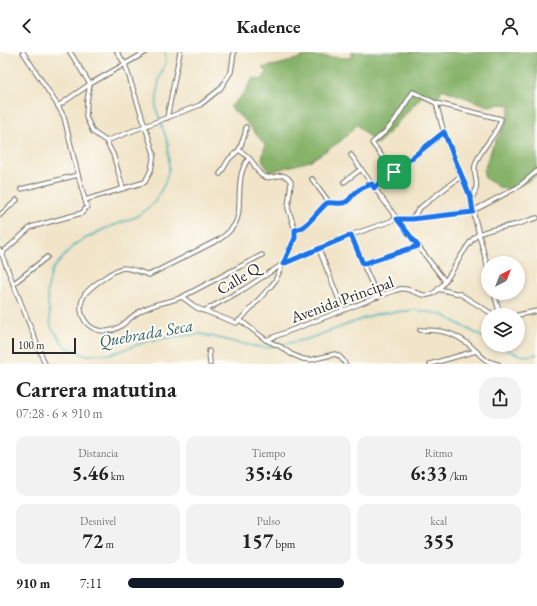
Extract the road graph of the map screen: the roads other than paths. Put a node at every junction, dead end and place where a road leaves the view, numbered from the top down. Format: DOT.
graph roads {
  1 [pos="23,52"];
  2 [pos="70,52"];
  3 [pos="117,52"];
  4 [pos="146,52"];
  5 [pos="180,52"];
  6 [pos="234,52"];
  7 [pos="125,64"];
  8 [pos="90,84"];
  9 [pos="436,103"];
  10 [pos="58,106"];
  11 [pos="167,118"];
  12 [pos="146,126"];
  13 [pos="246,127"];
  14 [pos="444,132"];
  15 [pos="106,142"];
  16 [pos="239,150"];
  17 [pos="351,155"];
  18 [pos="249,158"];
  19 [pos="361,169"];
  20 [pos="394,172"];
  21 [pos="537,172"];
  22 [pos="220,174"];
  23 [pos="78,175"];
  24 [pos="461,176"];
  25 [pos="312,179"];
  26 [pos="344,182"];
  27 [pos="372,184"];
  28 [pos="123,188"];
  29 [pos="374,188"];
  30 [pos="21,189"];
  31 [pos="471,199"];
  32 [pos="16,200"];
  33 [pos="85,200"];
  34 [pos="329,202"];
  35 [pos="473,212"];
  36 [pos="0,215"];
  37 [pos="537,218"];
  38 [pos="397,219"];
  39 [pos="412,219"];
  40 [pos="295,230"];
  41 [pos="479,234"];
  42 [pos="351,235"];
  43 [pos="418,246"];
  44 [pos="319,249"];
  45 [pos="1,252"];
  46 [pos="262,255"];
  47 [pos="485,256"];
  48 [pos="46,257"];
  49 [pos="283,264"];
  50 [pos="363,264"];
  51 [pos="445,281"];
  52 [pos="13,284"];
  53 [pos="438,289"];
  54 [pos="182,297"];
  55 [pos="378,297"];
  56 [pos="483,308"];
  57 [pos="343,310"];
  58 [pos="204,311"];
  59 [pos="537,311"];
  60 [pos="525,314"];
  61 [pos="240,320"];
  62 [pos="420,330"];
  63 [pos="266,340"];
  64 [pos="209,351"];
  65 [pos="476,351"];
  66 [pos="486,362"];
  67 [pos="45,364"];
  68 [pos="210,364"];
  69 [pos="345,364"];
  70 [pos="430,364"];
  71 [pos="498,364"];
  1 -- 10 [label="street"];
  2 -- 8 [label="street"];
  3 -- 7 [label="street"];
  4 -- 7 [label="street"];
  5 -- 11 [label="street"];
  6 -- 11 [label="street"];
  7 -- 8 [label="street"];
  7 -- 12 [label="street"];
  8 -- 10 [label="street"];
  8 -- 15 [label="street"];
  9 -- 14 [label="street"];
  9 -- 20 [label="street"];
  9 -- 31 [label="street"];
  10 -- 23 [label="street"];
  11 -- 12 [label="street"];
  12 -- 15 [label="street"];
  12 -- 28 [label="street"];
  13 -- 16 [label="street"];
  14 -- 20 [label="street"];
  14 -- 24 [label="street"];
  15 -- 28 [label="street"];
  16 -- 18 [label="street"];
  16 -- 22 [label="street"];
  17 -- 19 [label="street"];
  18 -- 40 [label="street"];
  18 -- 54 [label="street"];
  19 -- 26 [label="street"];
  19 -- 27 [label="street"];
  20 -- 29 [label="street"];
  21 -- 35 [label="street"];
  23 -- 30 [label="street"];
  23 -- 33 [label="street"];
  24 -- 31 [label="street"];
  24 -- 39 [label="street"];
  25 -- 34 [label="street"];
  27 -- 29 [label="street"];
  27 -- 34 [label="street"];
  28 -- 33 [label="street"];
  29 -- 38 [label="street"];
  31 -- 35 [label="street"];
  32 -- 36 [label="street"];
  33 -- 45 [label="street"];
  34 -- 40 [label="street"];
  35 -- 39 [label="street, Calle Q"];
  35 -- 41 [label="street"];
  37 -- 41 [label="street"];
  38 -- 39 [label="street, Calle Q"];
  38 -- 42 [label="street, Calle Q"];
  38 -- 43 [label="street"];
  40 -- 49 [label="street"];
  41 -- 47 [label="street"];
  41 -- 51 [label="street"];
  42 -- 44 [label="street, Calle Q"];
  42 -- 50 [label="street"];
  43 -- 50 [label="street"];
  43 -- 51 [label="street"];
  44 -- 49 [label="street, Calle Q"];
  44 -- 57 [label="street"];
  45 -- 52 [label="street"];
  46 -- 54 [label="street"];
  48 -- 52 [label="street"];
  49 -- 58 [label="street, Calle Q"];
  49 -- 61 [label="street"];
  50 -- 55 [label="street"];
  51 -- 53 [label="street"];
  52 -- 67 [label="street"];
  53 -- 55 [label="street, Avenida Principal"];
  53 -- 56 [label="street"];
  54 -- 58 [label="street"];
  55 -- 57 [label="street, Avenida Principal"];
  57 -- 63 [label="street, Avenida Principal"];
  58 -- 61 [label="street"];
  59 -- 60 [label="street"];
  61 -- 63 [label="street"];
  62 -- 65 [label="street"];
  63 -- 69 [label="street"];
  64 -- 68 [label="street"];
  65 -- 66 [label="street"];
  65 -- 70 [label="street"];
  66 -- 71 [label="street"];
}
